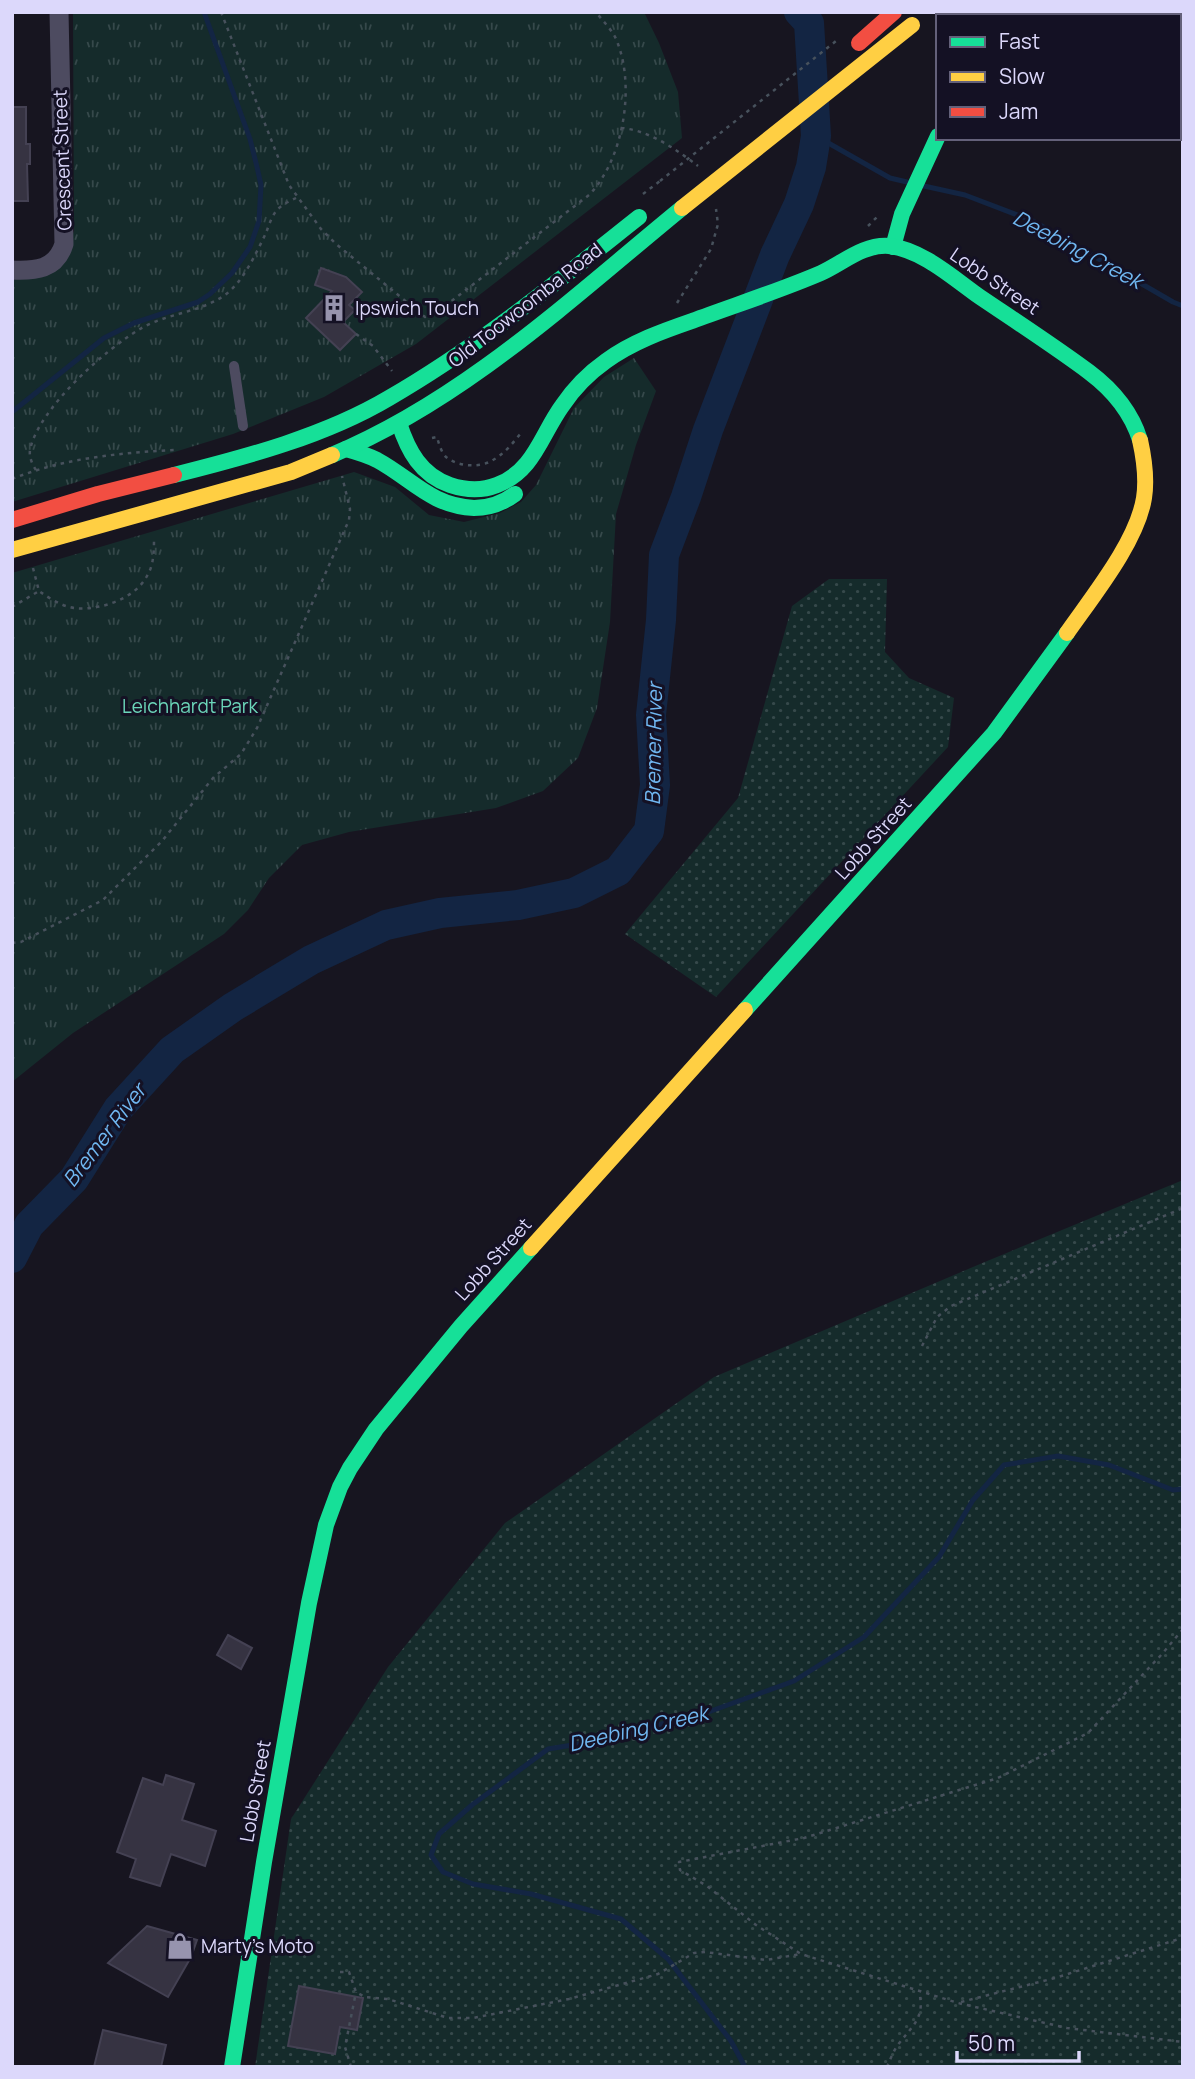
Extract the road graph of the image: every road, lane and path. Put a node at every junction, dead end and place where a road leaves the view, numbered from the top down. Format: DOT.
graph roads {
  1 [pos="59,12"];
  2 [pos="221,12"];
  3 [pos="596,12"];
  4 [pos="894,12"];
  5 [pos="927,12"];
  6 [pos="844,44"];
  7 [pos="936,140"];
  8 [pos="660,181"];
  9 [pos="297,198"];
  10 [pos="648,209"];
  11 [pos="892,247"];
  12 [pos="12,270"];
  13 [pos="356,334"];
  14 [pos="234,366"];
  15 [pos="394,373"];
  16 [pos="388,399"];
  17 [pos="398,424"];
  18 [pos="243,426"];
  19 [pos="346,449"];
  20 [pos="174,450"];
  21 [pos="539,450"];
  22 [pos="36,470"];
  23 [pos="341,473"];
  24 [pos="12,480"];
  25 [pos="12,520"];
  26 [pos="154,538"];
  27 [pos="12,550"];
  28 [pos="32,565"];
  29 [pos="39,591"];
  30 [pos="12,607"];
  31 [pos="12,943"];
  32 [pos="1183,1208"];
  33 [pos="922,1346"];
  34 [pos="1183,1629"];
  35 [pos="1179,1939"];
  36 [pos="801,1954"];
  37 [pos="340,1972"];
  38 [pos="356,1992"];
  39 [pos="919,1992"];
  40 [pos="958,2003"];
  41 [pos="1183,2042"];
  42 [pos="232,2067"];
  43 [pos="351,2067"];
  44 [pos="887,2067"];
  1 -- 12 [label="street, Crescent Street"];
  2 -- 9 [label="path"];
  3 -- 9 [label="path"];
  4 -- 6 [label="main road, bridge"];
  5 -- 17 [label="main road, Old Toowoomba Road, bridge"];
  6 -- 8 [label="path, bridge"];
  7 -- 11 [label="main road"];
  9 -- 22 [label="path"];
  10 -- 16 [label="main road, Old Toowoomba Road"];
  11 -- 21 [label="main road, Lobb Street"];
  11 -- 42 [label="main road, Lobb Street"];
  13 -- 15 [label="path"];
  14 -- 18 [label="lane"];
  16 -- 17 [label="main road, Lobb Street"];
  16 -- 25 [label="main road, Old Toowoomba Road"];
  17 -- 19 [label="main road, Old Toowoomba Road"];
  17 -- 21 [label="main road, Lobb Street"];
  19 -- 21 [label="main road"];
  19 -- 27 [label="main road, Old Toowoomba Road"];
  20 -- 22 [label="path"];
  22 -- 24 [label="path"];
  23 -- 31 [label="path"];
  26 -- 29 [label="path"];
  28 -- 29 [label="path"];
  29 -- 30 [label="path"];
  32 -- 33 [label="path"];
  34 -- 36 [label="path"];
  35 -- 40 [label="path"];
  36 -- 38 [label="path"];
  36 -- 39 [label="path"];
  37 -- 38 [label="path"];
  38 -- 43 [label="path"];
  39 -- 40 [label="path"];
  39 -- 44 [label="path"];
  40 -- 41 [label="path"];
}
